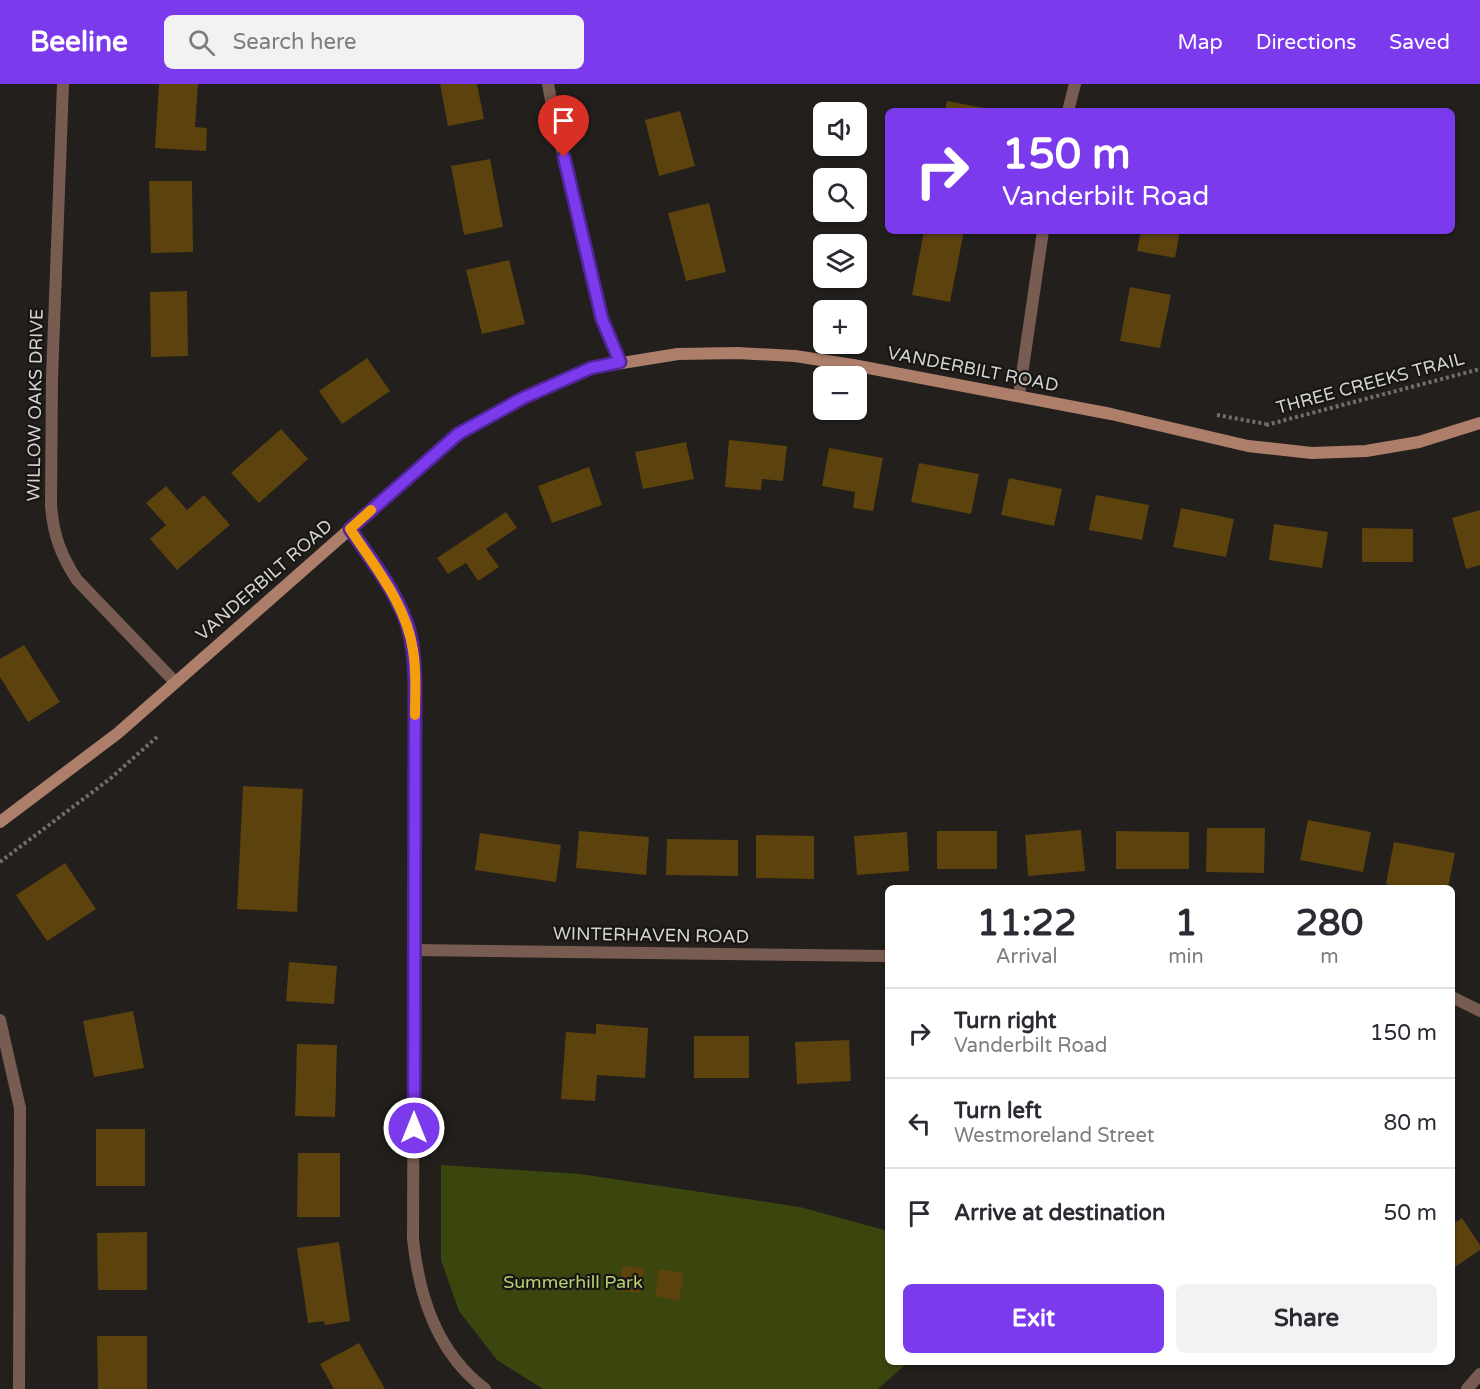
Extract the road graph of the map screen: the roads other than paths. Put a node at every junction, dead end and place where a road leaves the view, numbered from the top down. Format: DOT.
graph roads {
  1 [pos="63,84"];
  2 [pos="548,84"];
  3 [pos="1075,84"];
  4 [pos="1069,108"];
  5 [pos="1043,234"];
  6 [pos="620,362"];
  7 [pos="1019,395"];
  8 [pos="1480,423"];
  9 [pos="350,529"];
  10 [pos="175,682"];
  11 [pos="0,822"];
  12 [pos="414,950"];
  13 [pos="885,956"];
  14 [pos="1455,998"];
  15 [pos="1480,1011"];
  16 [pos="0,1020"];
  17 [pos="1480,1374"];
  18 [pos="19,1389"];
  19 [pos="485,1389"];
  20 [pos="1467,1389"];
  1 -- 10 [label="street, WILLOW OAKS DRIVE"];
  2 -- 6 [label="street"];
  3 -- 4 [label="street"];
  5 -- 7 [label="street"];
  6 -- 7 [label="street, VANDERBILT ROAD"];
  6 -- 9 [label="street, VANDERBILT ROAD"];
  7 -- 8 [label="street, VANDERBILT ROAD"];
  9 -- 10 [label="street, VANDERBILT ROAD"];
  9 -- 12 [label="street"];
  10 -- 11 [label="street, VANDERBILT ROAD"];
  12 -- 13 [label="street, WINTERHAVEN ROAD"];
  12 -- 19 [label="street"];
  14 -- 15 [label="street"];
  16 -- 18 [label="street"];
  17 -- 20 [label="street"];
}
